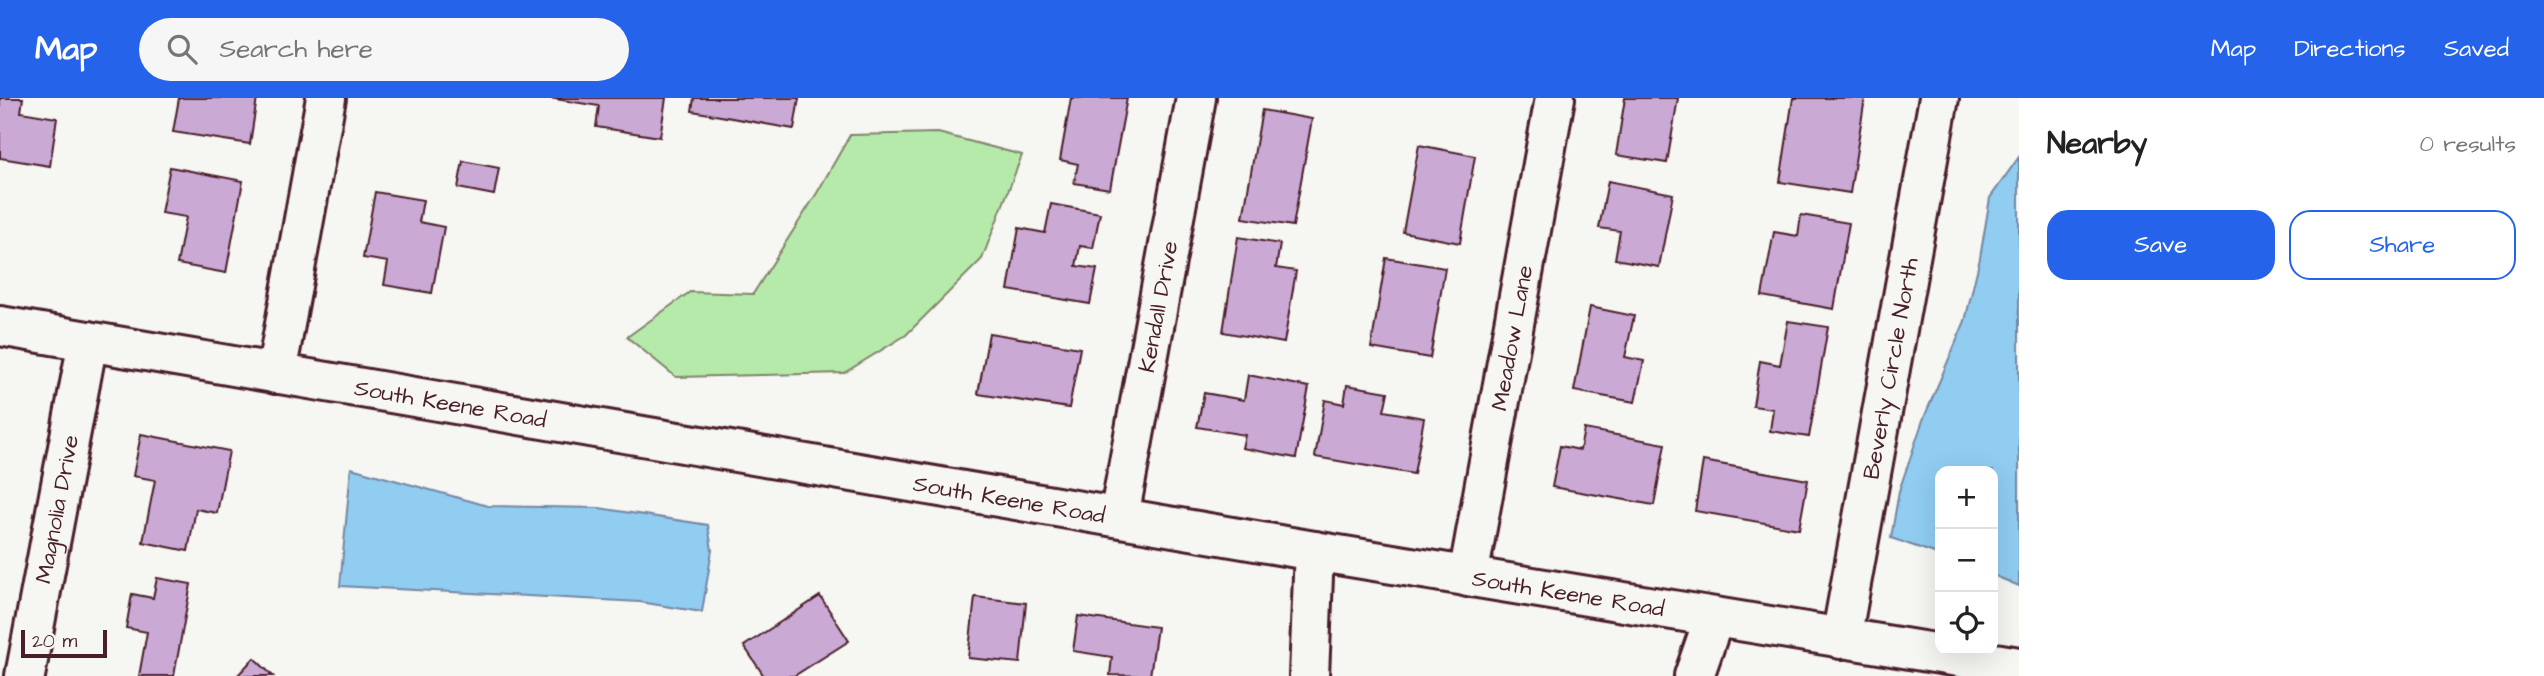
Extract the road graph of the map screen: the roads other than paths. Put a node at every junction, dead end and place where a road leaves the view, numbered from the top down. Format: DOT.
graph roads {
  1 [pos="326,98"];
  2 [pos="1195,98"];
  3 [pos="1555,98"];
  4 [pos="1939,98"];
  5 [pos="0,326"];
  6 [pos="88,341"];
  7 [pos="276,374"];
  8 [pos="1119,517"];
  9 [pos="1314,551"];
  10 [pos="1468,577"];
  11 [pos="1714,618"];
  12 [pos="1841,639"];
  13 [pos="2019,667"];
  14 [pos="25,676"];
  15 [pos="1309,676"];
  16 [pos="1694,676"];
  1 -- 7 [label="street"];
  2 -- 8 [label="street, Kendall Drive"];
  3 -- 10 [label="street, Meadow Lane"];
  4 -- 12 [label="street, Beverly Circle North"];
  5 -- 6 [label="street, South Keene Road"];
  6 -- 7 [label="street, South Keene Road"];
  6 -- 14 [label="street, Magnolia Drive"];
  7 -- 8 [label="street, South Keene Road"];
  8 -- 9 [label="street, South Keene Road"];
  9 -- 10 [label="street, South Keene Road"];
  9 -- 15 [label="street"];
  10 -- 11 [label="street, South Keene Road"];
  11 -- 12 [label="street, South Keene Road"];
  11 -- 16 [label="street"];
  12 -- 13 [label="street, South Keene Road"];
}
